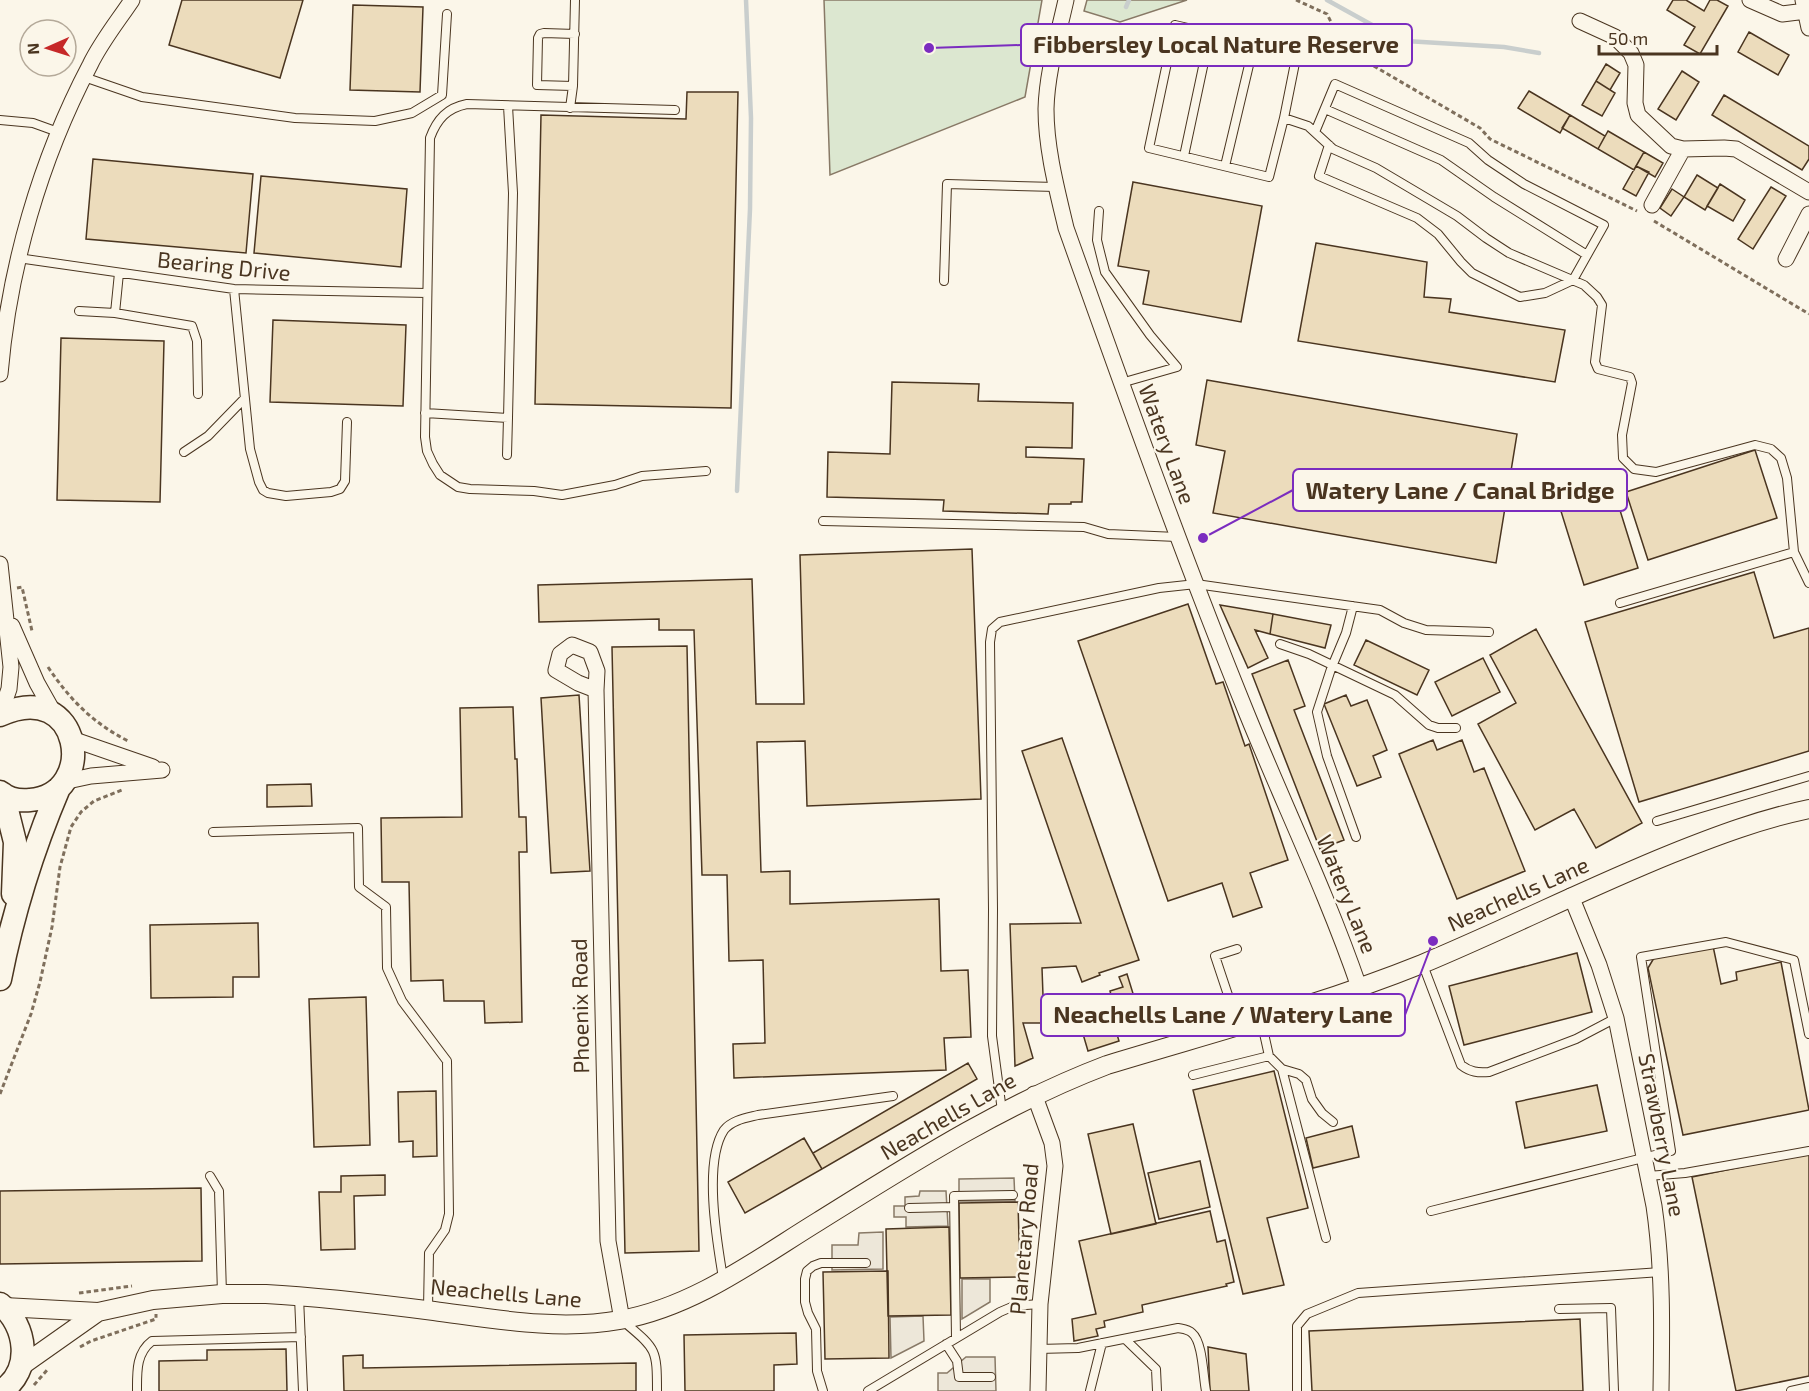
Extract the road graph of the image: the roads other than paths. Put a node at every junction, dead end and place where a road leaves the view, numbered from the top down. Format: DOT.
graph roads {
  1 [pos="132,0"];
  2 [pos="575,0"];
  3 [pos="1066,0"];
  4 [pos="1750,0"];
  5 [pos="1805,5"];
  6 [pos="447,14"];
  7 [pos="1580,21"];
  8 [pos="1809,28"];
  9 [pos="574,34"];
  10 [pos="1210,34"];
  11 [pos="1254,44"];
  12 [pos="84,77"];
  13 [pos="573,86"];
  14 [pos="508,106"];
  15 [pos="570,108"];
  16 [pos="1325,109"];
  17 [pos="675,110"];
  18 [pos="1284,118"];
  19 [pos="0,120"];
  20 [pos="58,132"];
  21 [pos="1315,132"];
  22 [pos="1329,146"];
  23 [pos="1683,149"];
  24 [pos="1184,156"];
  25 [pos="1225,166"];
  26 [pos="1056,187"];
  27 [pos="1809,192"];
  28 [pos="1652,205"];
  29 [pos="1099,211"];
  30 [pos="1809,214"];
  31 [pos="1587,255"];
  32 [pos="18,258"];
  33 [pos="1786,259"];
  34 [pos="119,273"];
  35 [pos="1573,280"];
  36 [pos="944,281"];
  37 [pos="234,290"];
  38 [pos="427,293"];
  39 [pos="79,311"];
  40 [pos="115,313"];
  41 [pos="0,374"];
  42 [pos="1121,382"];
  43 [pos="198,394"];
  44 [pos="244,399"];
  45 [pos="425,413"];
  46 [pos="508,418"];
  47 [pos="346,422"];
  48 [pos="184,452"];
  49 [pos="507,455"];
  50 [pos="706,471"];
  51 [pos="823,522"];
  52 [pos="1177,537"];
  53 [pos="1794,552"];
  54 [pos="0,564"];
  55 [pos="1809,583"];
  56 [pos="1196,584"];
  57 [pos="1620,603"];
  58 [pos="1353,606"];
  59 [pos="7,615"];
  60 [pos="1489,632"];
  61 [pos="1280,644"];
  62 [pos="1333,665"];
  63 [pos="596,690"];
  64 [pos="0,715"];
  65 [pos="55,715"];
  66 [pos="1456,728"];
  67 [pos="72,739"];
  68 [pos="1809,776"];
  69 [pos="61,785"];
  70 [pos="1,793"];
  71 [pos="1809,809"];
  72 [pos="1657,821"];
  73 [pos="213,832"];
  74 [pos="1356,837"];
  75 [pos="1571,896"];
  76 [pos="9,935"];
  77 [pos="1237,949"];
  78 [pos="1422,963"];
  79 [pos="0,979"];
  80 [pos="1359,987"];
  81 [pos="1616,1018"];
  82 [pos="1260,1019"];
  83 [pos="1238,1025"];
  84 [pos="1809,1034"];
  85 [pos="1269,1056"];
  86 [pos="1282,1069"];
  87 [pos="1193,1075"];
  88 [pos="1034,1094"];
  89 [pos="893,1096"];
  90 [pos="1002,1111"];
  91 [pos="1333,1122"];
  92 [pos="1809,1151"];
  93 [pos="1644,1156"];
  94 [pos="210,1176"];
  95 [pos="1648,1176"];
  96 [pos="1014,1195"];
  97 [pos="954,1207"];
  98 [pos="909,1208"];
  99 [pos="1431,1211"];
  100 [pos="1326,1238"];
  101 [pos="866,1263"];
  102 [pos="1661,1272"];
  103 [pos="723,1280"];
  104 [pos="222,1294"];
  105 [pos="299,1296"];
  106 [pos="1040,1304"];
  107 [pos="2,1306"];
  108 [pos="1559,1309"];
  109 [pos="428,1310"];
  110 [pos="98,1312"];
  111 [pos="622,1320"];
  112 [pos="301,1337"];
  113 [pos="956,1338"];
  114 [pos="1125,1339"];
  115 [pos="1102,1343"];
  116 [pos="946,1344"];
  117 [pos="1038,1349"];
  118 [pos="20,1367"];
  119 [pos="991,1377"];
  120 [pos="1809,1387"];
  121 [pos="4,1390"];
  122 [pos="137,1391"];
  123 [pos="303,1391"];
  124 [pos="657,1391"];
  125 [pos="823,1391"];
  126 [pos="868,1391"];
  127 [pos="1038,1391"];
  128 [pos="1090,1391"];
  129 [pos="1157,1391"];
  130 [pos="1206,1391"];
  131 [pos="1297,1391"];
  132 [pos="1614,1391"];
  133 [pos="1661,1391"];
  134 [pos="1791,1391"];
  1 -- 12 [label="street"];
  2 -- 9 [label="lane"];
  3 -- 26 [label="street, Watery Lane"];
  4 -- 5 [label="street"];
  5 -- 8 [label="street"];
  6 -- 12 [label="lane"];
  7 -- 23 [label="street"];
  9 -- 13 [label="lane"];
  9 -- 13 [label="lane"];
  10 -- 11 [label="lane"];
  10 -- 24 [label="lane"];
  10 -- 24 [label="lane"];
  11 -- 18 [label="lane"];
  11 -- 25 [label="lane"];
  12 -- 20 [label="street"];
  13 -- 15 [label="lane"];
  14 -- 15 [label="lane"];
  14 -- 38 [label="lane"];
  14 -- 46 [label="lane"];
  15 -- 17 [label="lane"];
  16 -- 21 [label="lane"];
  16 -- 31 [label="lane"];
  16 -- 31 [label="lane"];
  18 -- 21 [label="lane"];
  18 -- 25 [label="lane"];
  19 -- 20 [label="lane"];
  20 -- 32 [label="street"];
  21 -- 22 [label="lane"];
  22 -- 35 [label="lane"];
  22 -- 35 [label="lane"];
  23 -- 27 [label="street"];
  23 -- 28 [label="street"];
  24 -- 25 [label="lane"];
  26 -- 36 [label="lane"];
  26 -- 42 [label="street, Watery Lane"];
  29 -- 42 [label="lane"];
  30 -- 33 [label="street"];
  31 -- 35 [label="lane"];
  32 -- 34 [label="lane, Bearing Drive"];
  32 -- 41 [label="street"];
  34 -- 37 [label="lane, Bearing Drive"];
  34 -- 40 [label="lane"];
  35 -- 53 [label="lane"];
  37 -- 38 [label="lane, Bearing Drive"];
  37 -- 44 [label="lane"];
  38 -- 45 [label="lane"];
  39 -- 40 [label="lane"];
  40 -- 43 [label="lane"];
  42 -- 52 [label="street, Watery Lane"];
  44 -- 47 [label="lane"];
  44 -- 48 [label="lane"];
  45 -- 46 [label="lane"];
  45 -- 50 [label="lane"];
  46 -- 49 [label="lane"];
  51 -- 52 [label="lane"];
  52 -- 56 [label="street, Watery Lane"];
  53 -- 55 [label="lane"];
  53 -- 57 [label="lane"];
  54 -- 59 [label="street"];
  56 -- 58 [label="lane"];
  56 -- 80 [label="street, Watery Lane"];
  56 -- 90 [label="lane"];
  58 -- 60 [label="lane"];
  58 -- 62 [label="lane"];
  59 -- 64 [label="street"];
  59 -- 65 [label="street"];
  61 -- 62 [label="lane"];
  62 -- 66 [label="lane"];
  62 -- 74 [label="lane"];
  63 -- 111 [label="street, Phoenix Road"];
  64 -- 65 [label="main road"];
  65 -- 67 [label="main road"];
  67 -- 69 [label="main road"];
  67 -- 69 [label="street"];
  68 -- 72 [label="lane"];
  69 -- 70 [label="main road"];
  69 -- 76 [label="main road"];
  70 -- 76 [label="main road"];
  71 -- 75 [label="street, Neachells Lane"];
  73 -- 109 [label="lane"];
  75 -- 78 [label="street, Neachells Lane"];
  75 -- 81 [label="street, Strawberry Lane"];
  76 -- 79 [label="main road"];
  77 -- 83 [label="lane"];
  78 -- 80 [label="street, Neachells Lane"];
  78 -- 81 [label="lane"];
  80 -- 82 [label="street, Neachells Lane"];
  81 -- 93 [label="street, Strawberry Lane"];
  82 -- 83 [label="street, Neachells Lane"];
  82 -- 85 [label="lane"];
  83 -- 88 [label="street, Neachells Lane"];
  84 -- 93 [label="lane"];
  85 -- 86 [label="lane"];
  85 -- 87 [label="lane"];
  86 -- 91 [label="lane"];
  86 -- 100 [label="lane"];
  88 -- 90 [label="street, Neachells Lane"];
  88 -- 106 [label="street, Planetary Road"];
  89 -- 103 [label="lane"];
  90 -- 103 [label="street, Neachells Lane"];
  92 -- 95 [label="lane"];
  93 -- 95 [label="street, Strawberry Lane"];
  93 -- 99 [label="lane"];
  94 -- 104 [label="lane"];
  95 -- 102 [label="street, Strawberry Lane"];
  96 -- 97 [label="lane"];
  97 -- 98 [label="lane"];
  97 -- 113 [label="lane"];
  101 -- 125 [label="lane"];
  102 -- 131 [label="lane"];
  102 -- 133 [label="street, Strawberry Lane"];
  103 -- 111 [label="street, Neachells Lane"];
  104 -- 105 [label="street, Neachells Lane"];
  104 -- 110 [label="street, Neachells Lane"];
  105 -- 109 [label="street, Neachells Lane"];
  105 -- 112 [label="lane"];
  106 -- 113 [label="lane"];
  106 -- 117 [label="street, Planetary Road"];
  107 -- 110 [label="street, Neachells Lane"];
  107 -- 118 [label="main road"];
  108 -- 132 [label="lane"];
  109 -- 111 [label="street, Neachells Lane"];
  110 -- 118 [label="street, Neachells Lane"];
  111 -- 124 [label="lane"];
  112 -- 122 [label="lane"];
  112 -- 123 [label="lane"];
  113 -- 116 [label="lane"];
  114 -- 115 [label="lane"];
  114 -- 129 [label="lane"];
  114 -- 130 [label="lane"];
  115 -- 117 [label="lane"];
  115 -- 128 [label="lane"];
  116 -- 119 [label="lane"];
  116 -- 126 [label="lane"];
  117 -- 127 [label="street, Planetary Road"];
  118 -- 121 [label="main road"];
  120 -- 134 [label="lane"];
}
